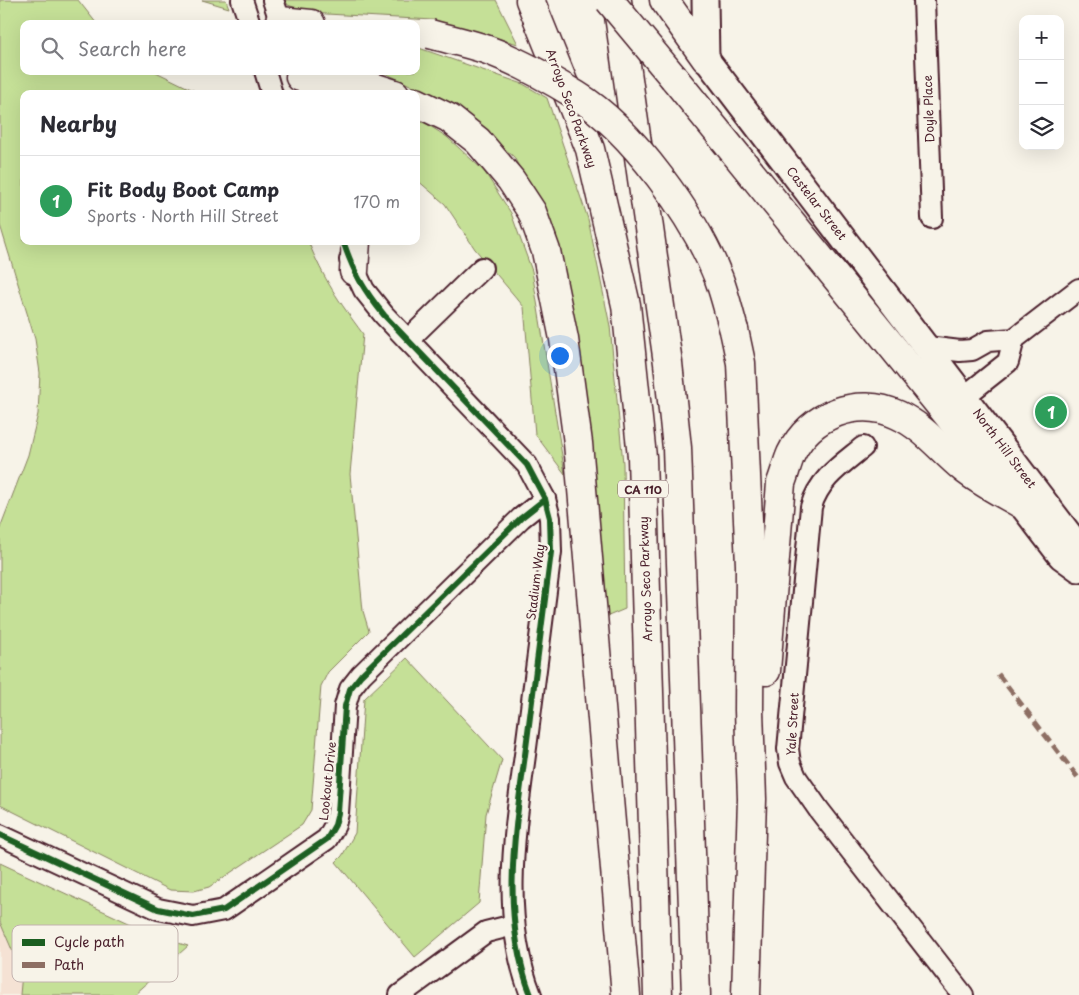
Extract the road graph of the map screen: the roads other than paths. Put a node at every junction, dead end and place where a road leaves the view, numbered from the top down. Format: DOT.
graph roads {
  1 [pos="242,0"];
  2 [pos="530,0"];
  3 [pos="609,0"];
  4 [pos="616,0"];
  5 [pos="664,0"];
  6 [pos="705,0"];
  7 [pos="924,0"];
  8 [pos="278,15"];
  9 [pos="249,20"];
  10 [pos="296,20"];
  11 [pos="423,33"];
  12 [pos="706,59"];
  13 [pos="266,75"];
  14 [pos="301,81"];
  15 [pos="271,90"];
  16 [pos="382,90"];
  17 [pos="420,104"];
  18 [pos="932,218"];
  19 [pos="344,245"];
  20 [pos="356,245"];
  21 [pos="482,268"];
  22 [pos="354,271"];
  23 [pos="1079,289"];
  24 [pos="1014,339"];
  25 [pos="408,340"];
  26 [pos="927,346"];
  27 [pos="965,396"];
  28 [pos="863,447"];
  29 [pos="545,500"];
  30 [pos="1021,504"];
  31 [pos="1079,552"];
  32 [pos="1079,569"];
  33 [pos="752,799"];
  34 [pos="0,836"];
  35 [pos="514,925"];
  36 [pos="400,995"];
  37 [pos="532,995"];
  38 [pos="626,995"];
  39 [pos="658,995"];
  40 [pos="696,995"];
  41 [pos="746,995"];
  42 [pos="963,995"];
  1 -- 9 [label="street"];
  2 -- 39 [label="highway, Arroyo Seco Parkway / CA 110"];
  3 -- 30 [label="highway, bridge"];
  4 -- 40 [label="highway, CA 110"];
  5 -- 12 [label="highway"];
  6 -- 12 [label="main road"];
  7 -- 18 [label="street, Doyle Place"];
  8 -- 10 [label="highway"];
  11 -- 33 [label="highway, bridge"];
  12 -- 26 [label="main road, Castelar Street"];
  13 -- 15 [label="street"];
  14 -- 16 [label="highway"];
  17 -- 38 [label="highway"];
  19 -- 22 [label="street, Stadium Way"];
  20 -- 22 [label="highway"];
  21 -- 25 [label="street"];
  22 -- 25 [label="street, Stadium Way"];
  23 -- 24 [label="street"];
  24 -- 26 [label="street"];
  24 -- 27 [label="street"];
  25 -- 29 [label="street, Stadium Way"];
  26 -- 27 [label="main road, North Hill Street"];
  27 -- 31 [label="main road, North Hill Street"];
  28 -- 42 [label="street, Yale Street"];
  29 -- 34 [label="street, Lookout Drive"];
  29 -- 35 [label="street, Stadium Way"];
  30 -- 32 [label="main road, North Hill Street"];
  30 -- 33 [label="highway"];
  33 -- 41 [label="highway"];
  35 -- 36 [label="street"];
  35 -- 37 [label="street, Stadium Way"];
}
